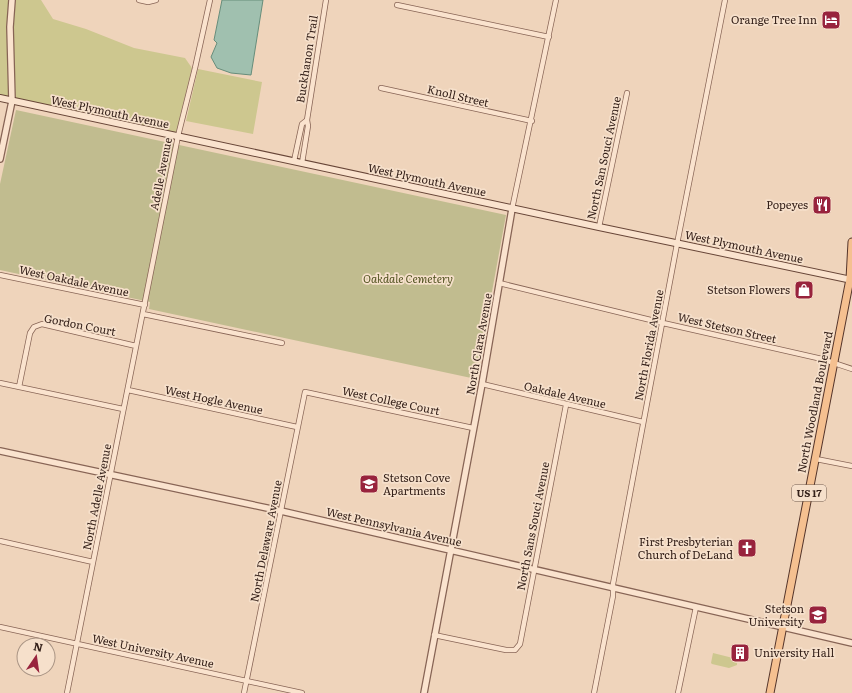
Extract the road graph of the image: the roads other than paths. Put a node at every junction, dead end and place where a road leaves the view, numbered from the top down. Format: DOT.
graph roads {
  1 [pos="12,0"];
  2 [pos="139,0"];
  3 [pos="156,0"];
  4 [pos="210,0"];
  5 [pos="326,0"];
  6 [pos="556,0"];
  7 [pos="725,0"];
  8 [pos="397,5"];
  9 [pos="548,37"];
  10 [pos="381,88"];
  11 [pos="627,93"];
  12 [pos="0,98"];
  13 [pos="12,101"];
  14 [pos="307,120"];
  15 [pos="532,121"];
  16 [pos="178,136"];
  17 [pos="0,159"];
  18 [pos="294,161"];
  19 [pos="302,163"];
  20 [pos="512,209"];
  21 [pos="599,227"];
  22 [pos="852,242"];
  23 [pos="677,244"];
  24 [pos="0,275"];
  25 [pos="851,278"];
  26 [pos="499,283"];
  27 [pos="145,305"];
  28 [pos="143,314"];
  29 [pos="663,323"];
  30 [pos="282,343"];
  31 [pos="136,346"];
  32 [pos="834,364"];
  33 [pos="852,369"];
  34 [pos="0,383"];
  35 [pos="482,384"];
  36 [pos="19,387"];
  37 [pos="128,390"];
  38 [pos="305,392"];
  39 [pos="566,405"];
  40 [pos="123,409"];
  41 [pos="643,422"];
  42 [pos="297,427"];
  43 [pos="473,428"];
  44 [pos="0,451"];
  45 [pos="816,458"];
  46 [pos="852,466"];
  47 [pos="111,475"];
  48 [pos="281,511"];
  49 [pos="0,541"];
  50 [pos="450,550"];
  51 [pos="93,562"];
  52 [pos="534,570"];
  53 [pos="614,588"];
  54 [pos="696,607"];
  55 [pos="0,627"];
  56 [pos="782,627"];
  57 [pos="434,635"];
  58 [pos="77,643"];
  59 [pos="852,643"];
  60 [pos="246,680"];
  61 [pos="67,693"];
  62 [pos="244,693"];
  63 [pos="302,693"];
  64 [pos="424,693"];
  65 [pos="594,693"];
  66 [pos="678,693"];
  67 [pos="770,693"];
  1 -- 13 [label="street"];
  2 -- 3 [label="street"];
  4 -- 16 [label="street, Adelle Avenue"];
  5 -- 14 [label="street, Buckhanon Trail"];
  6 -- 9 [label="street, North Clara Avenue"];
  7 -- 23 [label="street, North Florida Avenue"];
  8 -- 9 [label="street"];
  9 -- 15 [label="street, North Clara Avenue"];
  10 -- 15 [label="street, Knoll Street"];
  11 -- 21 [label="street, North San Souci Avenue"];
  12 -- 13 [label="main road, West Plymouth Avenue"];
  13 -- 16 [label="main road, West Plymouth Avenue"];
  13 -- 17 [label="street"];
  14 -- 18 [label="street, Buckhanon Trail"];
  14 -- 19 [label="street, Buckhanon Trail"];
  15 -- 20 [label="street, North Clara Avenue"];
  16 -- 18 [label="main road, West Plymouth Avenue"];
  16 -- 27 [label="street, Adelle Avenue"];
  18 -- 19 [label="main road, West Plymouth Avenue"];
  19 -- 20 [label="main road, West Plymouth Avenue"];
  20 -- 21 [label="main road, West Plymouth Avenue"];
  20 -- 26 [label="street, North Clara Avenue"];
  21 -- 23 [label="main road, West Plymouth Avenue"];
  22 -- 25 [label="main road, North Woodland Boulevard / US 17"];
  23 -- 25 [label="main road, West Plymouth Avenue"];
  23 -- 29 [label="street, North Florida Avenue"];
  24 -- 27 [label="street, West Oakdale Avenue"];
  25 -- 32 [label="main road, North Woodland Boulevard / US 17"];
  26 -- 29 [label="street, West Stetson Street"];
  26 -- 35 [label="street, North Clara Avenue"];
  27 -- 28 [label="street, North Adelle Avenue"];
  28 -- 30 [label="street"];
  28 -- 31 [label="street, North Adelle Avenue"];
  29 -- 32 [label="street, West Stetson Street"];
  29 -- 41 [label="street, North Florida Avenue"];
  31 -- 36 [label="street, Gordon Court"];
  31 -- 37 [label="street, North Adelle Avenue"];
  32 -- 33 [label="street, West Stetson Street"];
  32 -- 45 [label="main road, North Woodland Boulevard / US 17"];
  34 -- 36 [label="street"];
  35 -- 39 [label="street, Oakdale Avenue"];
  35 -- 43 [label="street, North Clara Avenue"];
  36 -- 40 [label="street"];
  37 -- 40 [label="street, North Adelle Avenue"];
  37 -- 42 [label="street, West Hogle Avenue"];
  38 -- 42 [label="street, North Delaware Avenue"];
  38 -- 43 [label="street, West College Court"];
  39 -- 41 [label="street, Oakdale Avenue"];
  39 -- 52 [label="street, North Sans Souci Avenue"];
  40 -- 47 [label="street, North Adelle Avenue"];
  41 -- 53 [label="street, North Florida Avenue"];
  42 -- 48 [label="street, North Delaware Avenue"];
  43 -- 50 [label="street, North Clara Avenue"];
  44 -- 47 [label="street, West Pennsylvania Avenue"];
  45 -- 46 [label="street"];
  45 -- 56 [label="main road, North Woodland Boulevard / US 17"];
  47 -- 48 [label="street, West Pennsylvania Avenue"];
  47 -- 51 [label="street, North Adelle Avenue"];
  48 -- 50 [label="street, West Pennsylvania Avenue"];
  48 -- 60 [label="street, North Delaware Avenue"];
  49 -- 51 [label="street"];
  50 -- 52 [label="street, West Pennsylvania Avenue"];
  50 -- 57 [label="street, North Clara Avenue"];
  51 -- 58 [label="street, North Adelle Avenue"];
  52 -- 53 [label="street, West Pennsylvania Avenue"];
  52 -- 57 [label="street, North Sans Souci Avenue"];
  53 -- 54 [label="street, West Pennsylvania Avenue"];
  53 -- 65 [label="street, North Florida Avenue"];
  54 -- 56 [label="street, West Pennsylvania Avenue"];
  54 -- 66 [label="street"];
  55 -- 58 [label="street, West University Avenue"];
  56 -- 59 [label="street, West Pennsylvania Avenue"];
  56 -- 67 [label="main road, North Woodland Boulevard / US 17"];
  57 -- 64 [label="street, North Clara Avenue"];
  58 -- 60 [label="street, West University Avenue"];
  58 -- 61 [label="street, North Adelle Avenue"];
  60 -- 62 [label="street, North Delaware Avenue"];
  60 -- 63 [label="street, West University Avenue"];
}
